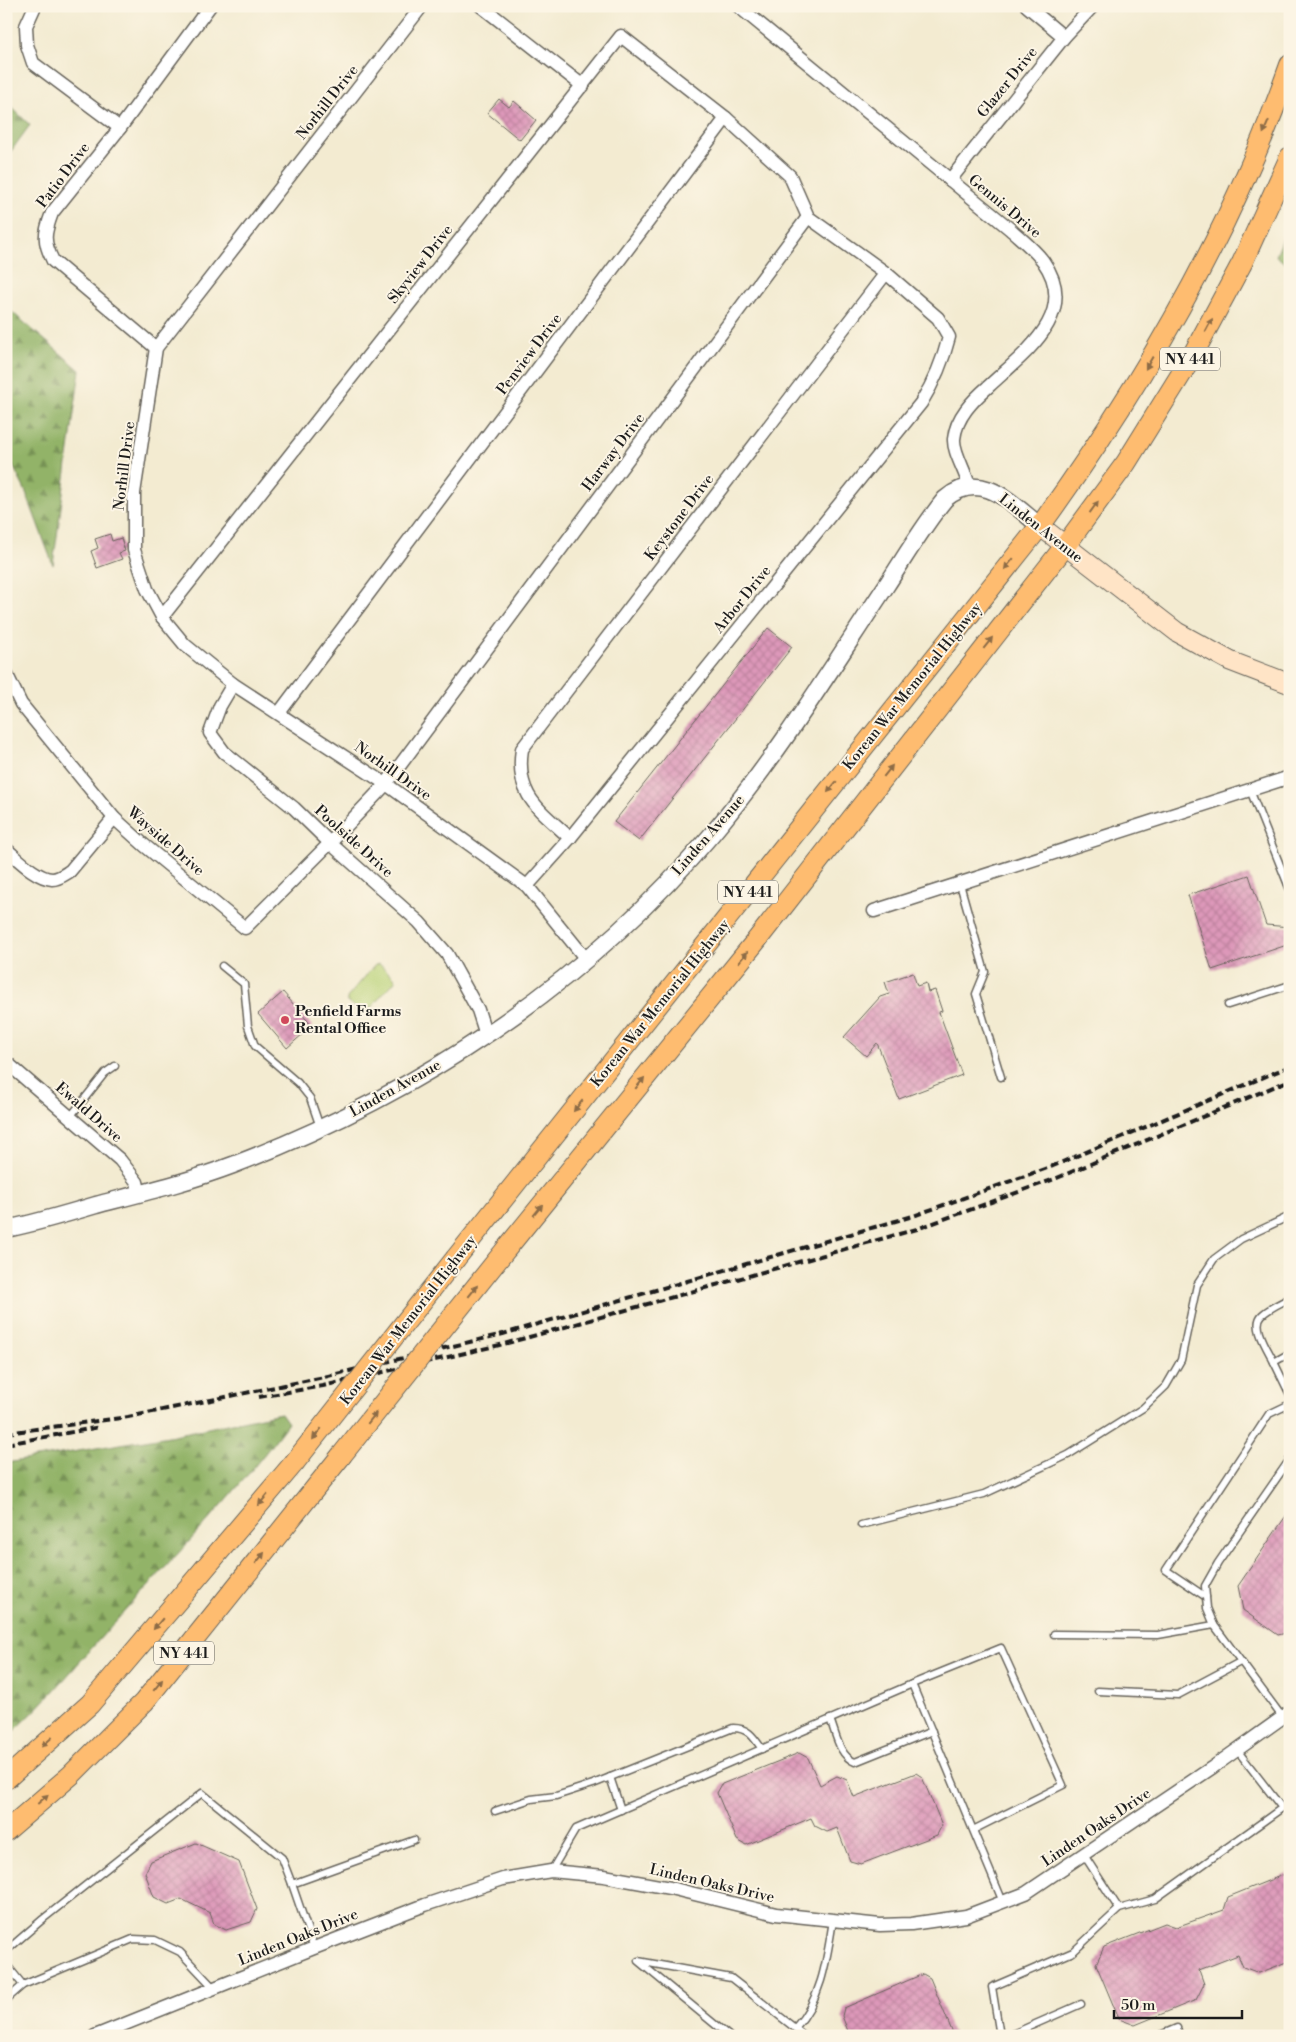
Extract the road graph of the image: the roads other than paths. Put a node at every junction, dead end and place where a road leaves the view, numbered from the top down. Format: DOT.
graph roads {
  1 [pos="36,6"];
  2 [pos="210,6"];
  3 [pos="422,6"];
  4 [pos="481,6"];
  5 [pos="738,6"];
  6 [pos="1027,6"];
  7 [pos="1093,6"];
  8 [pos="1064,37"];
  9 [pos="1290,65"];
  10 [pos="583,86"];
  11 [pos="726,118"];
  12 [pos="120,128"];
  13 [pos="1290,157"];
  14 [pos="950,180"];
  15 [pos="808,217"];
  16 [pos="886,273"];
  17 [pos="156,348"];
  18 [pos="969,486"];
  19 [pos="1040,526"];
  20 [pos="1065,546"];
  21 [pos="162,617"];
  22 [pos="6,673"];
  23 [pos="233,684"];
  24 [pos="1290,684"];
  25 [pos="279,713"];
  26 [pos="1290,777"];
  27 [pos="386,784"];
  28 [pos="1250,790"];
  29 [pos="114,818"];
  30 [pos="570,838"];
  31 [pos="330,843"];
  32 [pos="6,849"];
  33 [pos="960,884"];
  34 [pos="527,886"];
  35 [pos="1290,890"];
  36 [pos="874,911"];
  37 [pos="586,959"];
  38 [pos="222,966"];
  39 [pos="1290,985"];
  40 [pos="1228,1006"];
  41 [pos="486,1034"];
  42 [pos="6,1062"];
  43 [pos="116,1066"];
  44 [pos="1001,1077"];
  45 [pos="70,1117"];
  46 [pos="321,1128"];
  47 [pos="140,1194"];
  48 [pos="1290,1216"];
  49 [pos="6,1229"];
  50 [pos="1290,1298"];
  51 [pos="1290,1353"];
  52 [pos="1274,1362"];
  53 [pos="1290,1395"];
  54 [pos="1290,1404"];
  55 [pos="1290,1459"];
  56 [pos="861,1525"];
  57 [pos="1206,1597"];
  58 [pos="1214,1625"];
  59 [pos="1054,1634"];
  60 [pos="1240,1662"];
  61 [pos="912,1684"];
  62 [pos="1098,1691"];
  63 [pos="1286,1715"];
  64 [pos="830,1719"];
  65 [pos="932,1731"];
  66 [pos="762,1748"];
  67 [pos="1237,1750"];
  68 [pos="610,1777"];
  69 [pos="6,1779"];
  70 [pos="1290,1806"];
  71 [pos="1282,1808"];
  72 [pos="621,1810"];
  73 [pos="495,1811"];
  74 [pos="973,1830"];
  75 [pos="6,1831"];
  76 [pos="414,1840"];
  77 [pos="1084,1855"];
  78 [pos="551,1871"];
  79 [pos="292,1884"];
  80 [pos="1003,1902"];
  81 [pos="1119,1909"];
  82 [pos="833,1920"];
  83 [pos="314,1948"];
  84 [pos="6,1951"];
  85 [pos="6,1964"];
  86 [pos="23,1985"];
  87 [pos="214,1988"];
  88 [pos="6,2000"];
  89 [pos="1081,2004"];
  90 [pos="796,2028"];
  91 [pos="95,2036"];
  92 [pos="728,2036"];
  93 [pos="805,2036"];
  94 [pos="1000,2036"];
  95 [pos="1008,2036"];
  96 [pos="1158,2036"];
  97 [pos="1180,2036"];
  1 -- 12 [label="street"];
  2 -- 12 [label="street, Patio Drive"];
  3 -- 17 [label="street, Norhill Drive"];
  4 -- 10 [label="street"];
  5 -- 14 [label="street, Gennis Drive"];
  6 -- 8 [label="street"];
  7 -- 8 [label="street, Glazer Drive"];
  8 -- 14 [label="street, Glazer Drive"];
  9 -- 19 [label="main road, Korean War Memorial Highway / NY 441, one-way"];
  10 -- 11 [label="street, Skyview Drive"];
  10 -- 21 [label="street, Skyview Drive"];
  11 -- 15 [label="street"];
  11 -- 25 [label="street, Penview Drive"];
  12 -- 17 [label="street, Patio Drive"];
  20 -- 13 [label="main road, NY 441, one-way"];
  14 -- 18 [label="street, Gennis Drive"];
  15 -- 16 [label="street"];
  15 -- 27 [label="street, Harway Drive"];
  16 -- 30 [label="street, Keystone Drive"];
  16 -- 30 [label="street, Arbor Drive"];
  17 -- 21 [label="street, Norhill Drive"];
  18 -- 19 [label="street, Linden Avenue"];
  18 -- 37 [label="street, Linden Avenue"];
  19 -- 20 [label="main road, Linden Avenue"];
  19 -- 69 [label="main road, Korean War Memorial Highway / NY 441, one-way, bridge"];
  20 -- 24 [label="main road, Linden Avenue"];
  75 -- 20 [label="main road, NY 441, one-way, bridge"];
  21 -- 23 [label="street, Norhill Drive"];
  22 -- 29 [label="street, Wayside Drive"];
  23 -- 25 [label="street, Norhill Drive"];
  23 -- 31 [label="street, Poolside Drive"];
  25 -- 27 [label="street, Norhill Drive"];
  26 -- 28 [label="street"];
  27 -- 31 [label="street, Harway Drive"];
  27 -- 34 [label="street, Norhill Drive"];
  28 -- 33 [label="street"];
  28 -- 35 [label="lane"];
  29 -- 31 [label="street, Wayside Drive"];
  29 -- 32 [label="street"];
  30 -- 34 [label="street, Arbor Drive"];
  31 -- 41 [label="street, Poolside Drive"];
  33 -- 36 [label="street"];
  33 -- 44 [label="lane"];
  34 -- 37 [label="street, Norhill Drive"];
  37 -- 41 [label="street, Linden Avenue"];
  38 -- 46 [label="lane"];
  39 -- 40 [label="lane"];
  41 -- 46 [label="street, Linden Avenue"];
  42 -- 45 [label="street, Ewald Drive"];
  43 -- 45 [label="lane"];
  45 -- 47 [label="street, Ewald Drive"];
  46 -- 47 [label="street, Linden Avenue"];
  47 -- 49 [label="street, Linden Avenue"];
  48 -- 56 [label="lane"];
  50 -- 52 [label="lane"];
  51 -- 52 [label="lane"];
  52 -- 53 [label="lane"];
  54 -- 57 [label="lane"];
  55 -- 57 [label="lane"];
  57 -- 58 [label="lane"];
  58 -- 59 [label="lane"];
  58 -- 60 [label="lane"];
  60 -- 62 [label="lane"];
  60 -- 63 [label="lane"];
  61 -- 64 [label="lane"];
  61 -- 65 [label="lane"];
  61 -- 74 [label="lane"];
  63 -- 67 [label="street, Linden Oaks Drive"];
  64 -- 65 [label="lane"];
  64 -- 66 [label="lane"];
  65 -- 74 [label="lane"];
  66 -- 68 [label="lane"];
  66 -- 72 [label="lane"];
  67 -- 71 [label="lane"];
  67 -- 77 [label="street, Linden Oaks Drive"];
  68 -- 72 [label="lane"];
  68 -- 73 [label="lane"];
  70 -- 71 [label="lane"];
  71 -- 81 [label="lane"];
  72 -- 78 [label="lane"];
  74 -- 80 [label="lane"];
  76 -- 79 [label="lane"];
  77 -- 80 [label="street, Linden Oaks Drive"];
  77 -- 81 [label="lane"];
  78 -- 82 [label="street, Linden Oaks Drive"];
  78 -- 83 [label="street, Linden Oaks Drive"];
  79 -- 83 [label="lane"];
  79 -- 84 [label="lane"];
  80 -- 82 [label="street, Linden Oaks Drive"];
  81 -- 94 [label="lane"];
  82 -- 90 [label="lane"];
  83 -- 87 [label="street, Linden Oaks Drive"];
  85 -- 86 [label="lane"];
  86 -- 87 [label="lane"];
  86 -- 88 [label="lane"];
  87 -- 91 [label="street, Linden Oaks Drive"];
  89 -- 95 [label="lane"];
  90 -- 92 [label="lane"];
  90 -- 93 [label="lane"];
  96 -- 97 [label="lane"];
}
